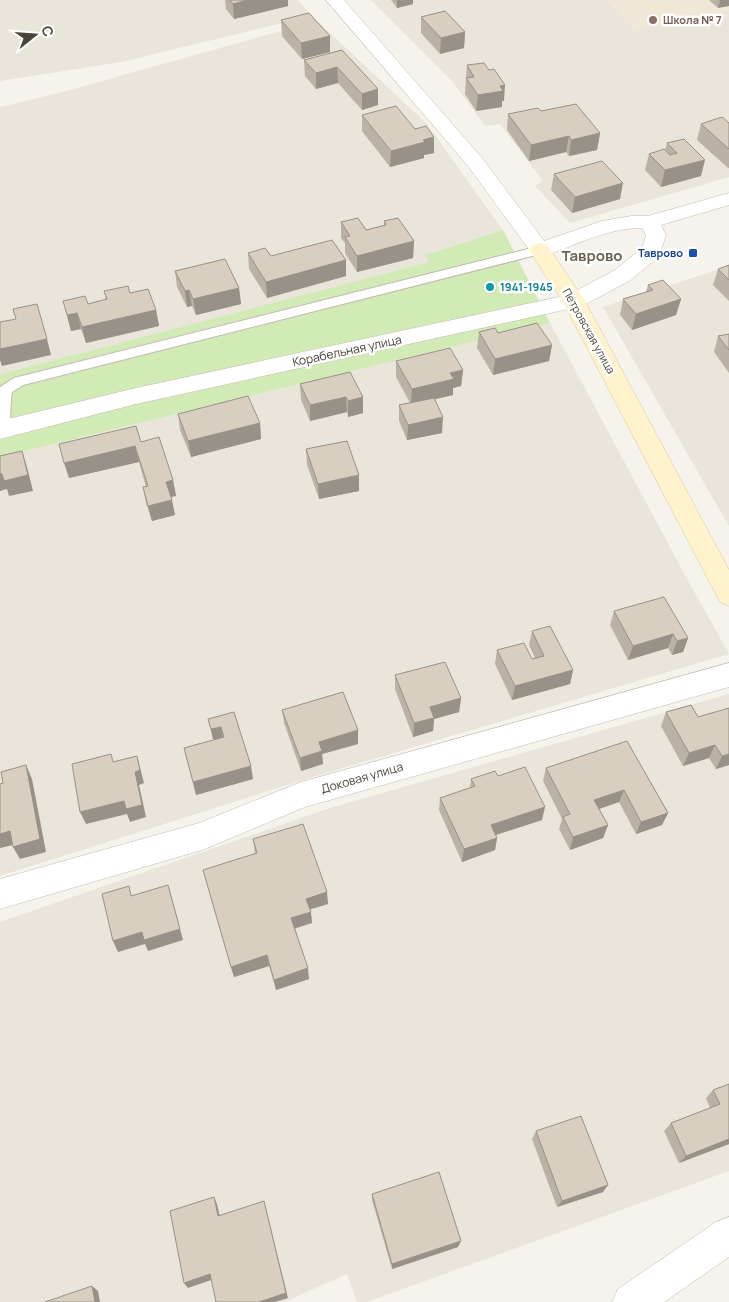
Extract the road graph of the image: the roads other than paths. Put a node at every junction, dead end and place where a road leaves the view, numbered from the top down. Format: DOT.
graph roads {
  1 [pos="335,0"];
  2 [pos="729,199"];
  3 [pos="649,222"];
  4 [pos="540,250"];
  5 [pos="574,301"];
  6 [pos="2,429"];
  7 [pos="729,594"];
  8 [pos="729,675"];
  9 [pos="0,894"];
  10 [pos="729,1235"];
  11 [pos="631,1302"];
  1 -- 4 [label="street, Петровская улица"];
  2 -- 3 [label="street"];
  3 -- 4 [label="street"];
  3 -- 5 [label="street, Корабельная улица"];
  4 -- 5 [label="street, Петровская улица"];
  4 -- 6 [label="lane"];
  5 -- 6 [label="street, Корабельная улица"];
  5 -- 7 [label="street, Петровская улица"];
  8 -- 9 [label="street, Доковая улица"];
  10 -- 11 [label="street"];
}
